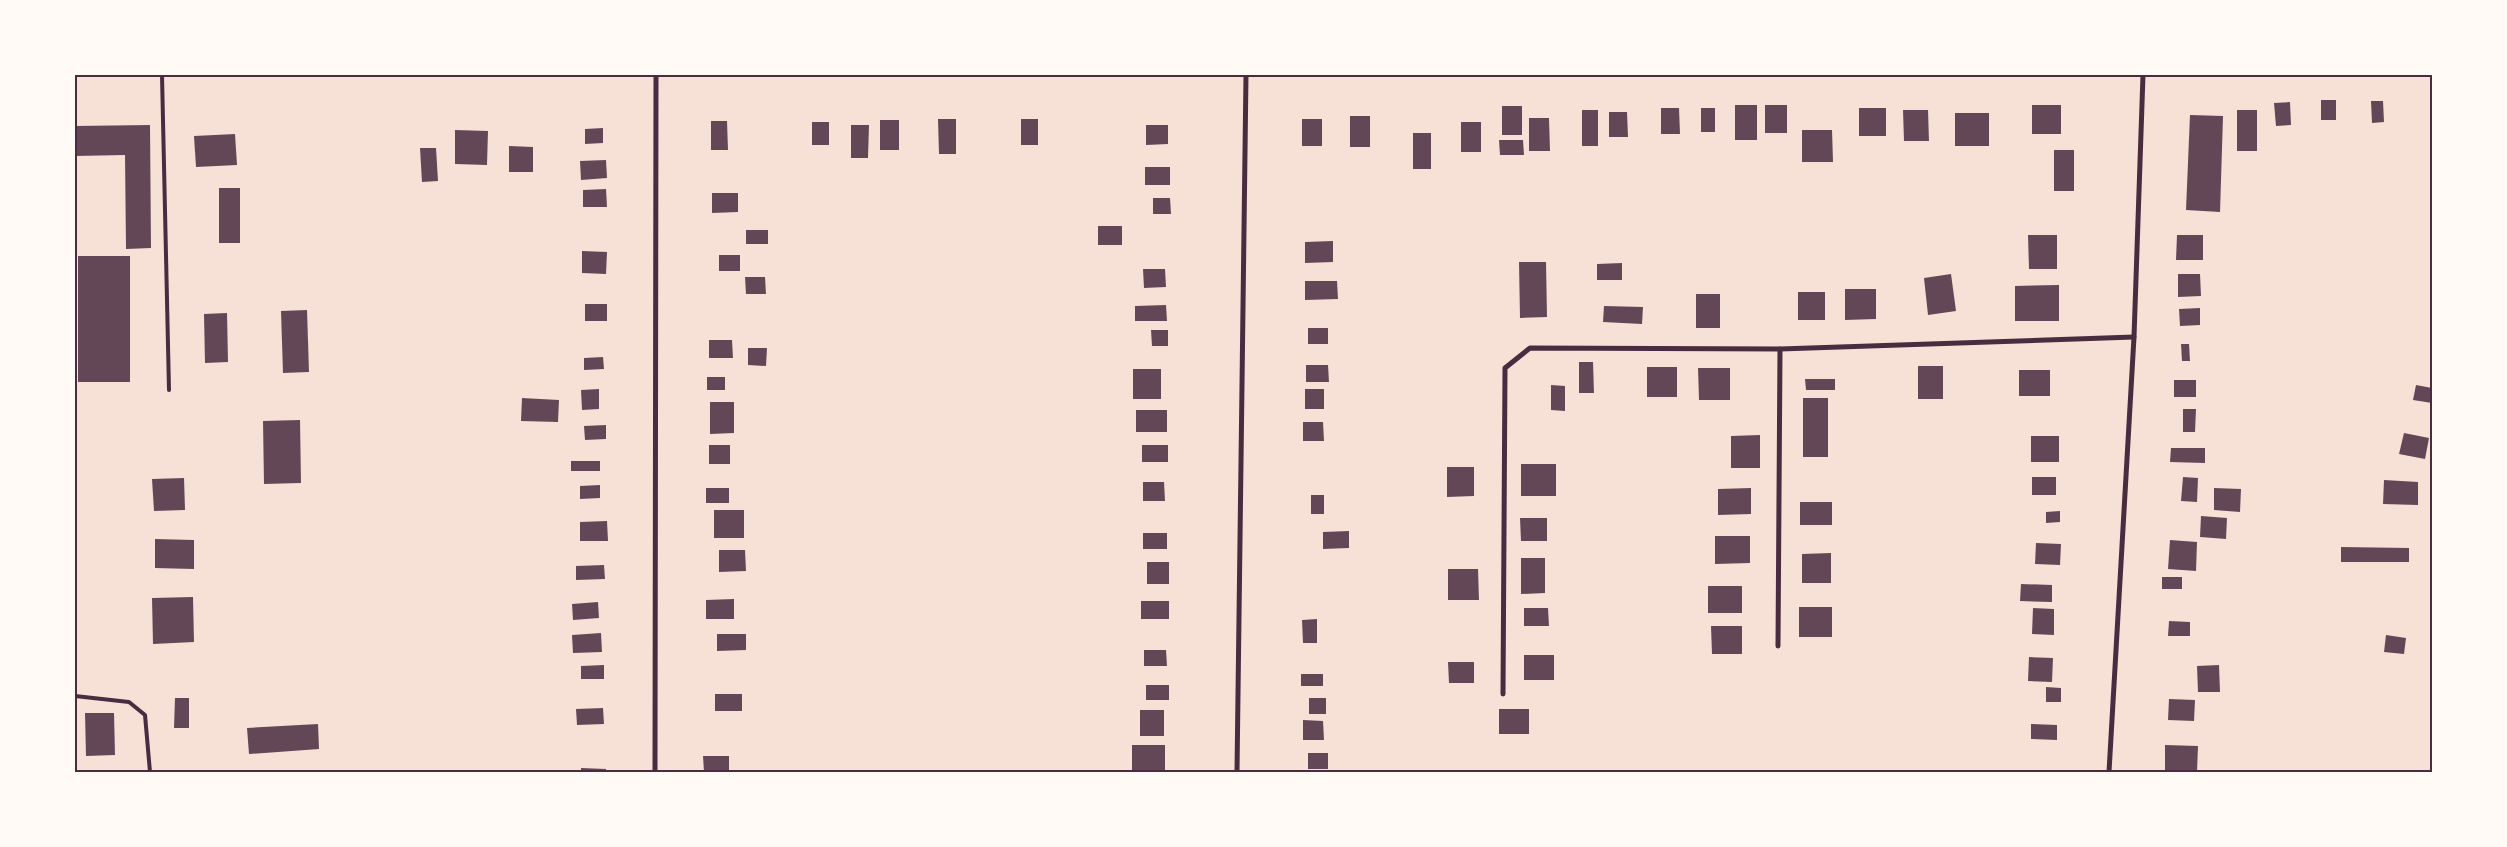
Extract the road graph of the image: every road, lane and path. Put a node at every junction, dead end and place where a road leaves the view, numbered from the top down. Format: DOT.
graph roads {
  1 [pos="162,75"];
  2 [pos="656,75"];
  3 [pos="1246,75"];
  4 [pos="2143,75"];
  5 [pos="2134,338"];
  6 [pos="1780,349"];
  7 [pos="168,390"];
  8 [pos="1778,646"];
  9 [pos="1503,694"];
  10 [pos="75,696"];
  11 [pos="150,772"];
  12 [pos="655,772"];
  13 [pos="1238,772"];
  14 [pos="2109,772"];
  1 -- 7 [label="lane"];
  2 -- 12 [label="street"];
  3 -- 13 [label="street"];
  4 -- 5 [label="street"];
  5 -- 6 [label="street"];
  5 -- 14 [label="street"];
  6 -- 8 [label="street"];
  6 -- 9 [label="street"];
  10 -- 11 [label="lane"];
}
